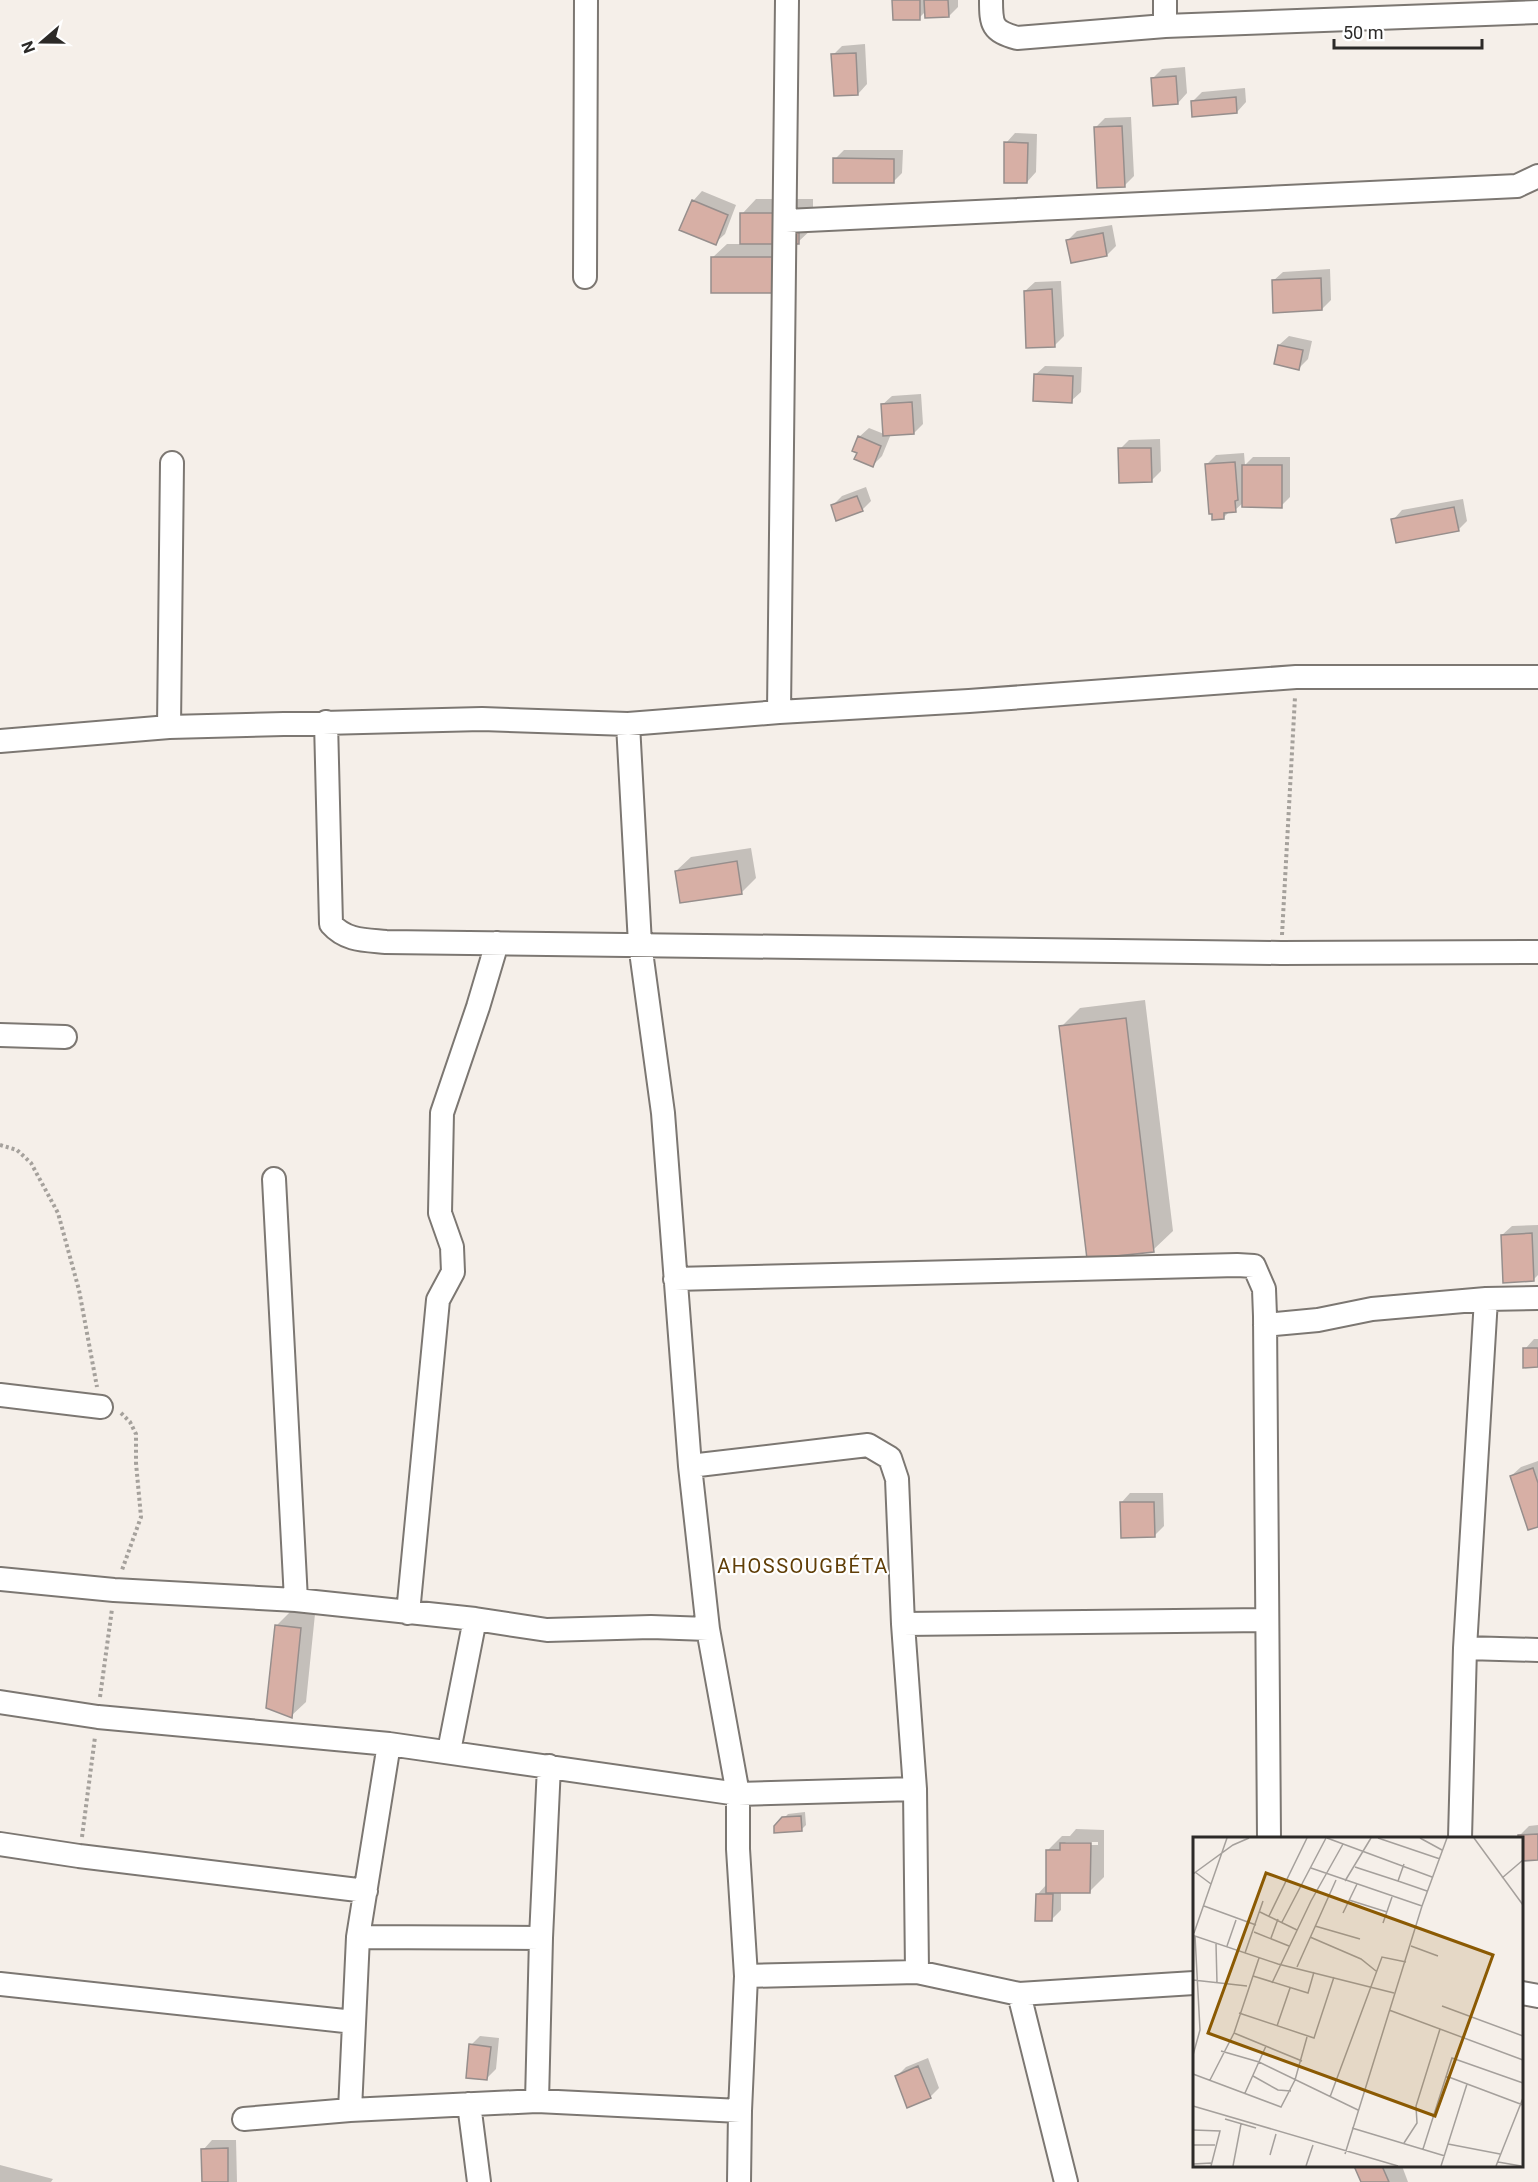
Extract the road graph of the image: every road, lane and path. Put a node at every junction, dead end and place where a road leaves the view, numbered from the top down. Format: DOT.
graph roads {
  1 [pos="586,0"];
  2 [pos="787,0"];
  3 [pos="991,0"];
  4 [pos="1165,0"];
  5 [pos="1538,12"];
  6 [pos="1165,26"];
  7 [pos="1538,176"];
  8 [pos="786,221"];
  9 [pos="585,277"];
  10 [pos="172,463"];
  11 [pos="1296,677"];
  12 [pos="1538,677"];
  13 [pos="780,712"];
  14 [pos="326,722"];
  15 [pos="628,724"];
  16 [pos="169,727"];
  17 [pos="0,741"];
  18 [pos="497,943"];
  19 [pos="640,944"];
  20 [pos="1538,952"];
  21 [pos="1281,953"];
  22 [pos="0,1035"];
  23 [pos="65,1037"];
  24 [pos="0,1145"];
  25 [pos="274,1179"];
  26 [pos="675,1279"];
  27 [pos="1538,1298"];
  28 [pos="1486,1299"];
  29 [pos="1265,1326"];
  30 [pos="0,1395"];
  31 [pos="101,1407"];
  32 [pos="690,1466"];
  33 [pos="0,1579"];
  34 [pos="114,1590"];
  35 [pos="296,1600"];
  36 [pos="408,1613"];
  37 [pos="475,1619"];
  38 [pos="1266,1620"];
  39 [pos="903,1624"];
  40 [pos="708,1629"];
  41 [pos="1465,1648"];
  42 [pos="1538,1650"];
  43 [pos="0,1702"];
  44 [pos="98,1717"];
  45 [pos="389,1744"];
  46 [pos="449,1751"];
  47 [pos="549,1766"];
  48 [pos="915,1789"];
  49 [pos="738,1794"];
  50 [pos="1269,1837"];
  51 [pos="1460,1837"];
  52 [pos="0,1844"];
  53 [pos="80,1856"];
  54 [pos="366,1891"];
  55 [pos="358,1938"];
  56 [pos="541,1938"];
  57 [pos="917,1972"];
  58 [pos="747,1976"];
  59 [pos="1193,1983"];
  60 [pos="0,1984"];
  61 [pos="1523,1992"];
  62 [pos="1019,1994"];
  63 [pos="1538,1996"];
  64 [pos="354,2022"];
  65 [pos="537,2102"];
  66 [pos="469,2104"];
  67 [pos="350,2110"];
  68 [pos="740,2111"];
  69 [pos="244,2120"];
  70 [pos="479,2182"];
  71 [pos="740,2182"];
  72 [pos="1066,2182"];
  1 -- 9 [label="street"];
  2 -- 8 [label="street"];
  3 -- 6 [label="street"];
  4 -- 6 [label="street"];
  5 -- 6 [label="street"];
  7 -- 8 [label="street"];
  8 -- 13 [label="street"];
  10 -- 16 [label="street"];
  11 -- 12 [label="street"];
  11 -- 13 [label="street"];
  11 -- 21 [label="path"];
  13 -- 15 [label="street"];
  14 -- 15 [label="street"];
  14 -- 16 [label="street"];
  14 -- 18 [label="street"];
  15 -- 19 [label="street"];
  16 -- 17 [label="street"];
  18 -- 19 [label="street"];
  18 -- 36 [label="street"];
  19 -- 21 [label="street"];
  19 -- 26 [label="street"];
  20 -- 21 [label="street"];
  22 -- 23 [label="street"];
  24 -- 31 [label="path"];
  25 -- 35 [label="street"];
  26 -- 29 [label="street"];
  26 -- 32 [label="street"];
  27 -- 28 [label="street"];
  28 -- 29 [label="street"];
  28 -- 41 [label="street"];
  29 -- 38 [label="street"];
  30 -- 31 [label="street"];
  31 -- 34 [label="path"];
  32 -- 39 [label="street"];
  32 -- 40 [label="street"];
  33 -- 34 [label="street"];
  34 -- 35 [label="street"];
  34 -- 44 [label="path"];
  35 -- 36 [label="street"];
  36 -- 37 [label="street"];
  37 -- 40 [label="street"];
  37 -- 46 [label="street"];
  38 -- 39 [label="street"];
  38 -- 50 [label="street"];
  39 -- 48 [label="street"];
  40 -- 49 [label="street"];
  41 -- 42 [label="street"];
  41 -- 51 [label="street"];
  43 -- 44 [label="street"];
  44 -- 45 [label="street"];
  44 -- 53 [label="path"];
  45 -- 46 [label="street"];
  45 -- 54 [label="street"];
  46 -- 47 [label="street"];
  47 -- 49 [label="street"];
  47 -- 56 [label="street"];
  48 -- 49 [label="street"];
  48 -- 57 [label="street"];
  49 -- 58 [label="street"];
  52 -- 53 [label="street"];
  53 -- 54 [label="street"];
  54 -- 55 [label="street"];
  55 -- 56 [label="street"];
  55 -- 64 [label="street"];
  56 -- 65 [label="street"];
  57 -- 58 [label="street"];
  57 -- 62 [label="street"];
  58 -- 68 [label="street"];
  59 -- 62 [label="street"];
  60 -- 64 [label="street"];
  61 -- 63 [label="street"];
  62 -- 72 [label="street"];
  64 -- 67 [label="street"];
  65 -- 66 [label="street"];
  65 -- 68 [label="street"];
  66 -- 67 [label="street"];
  66 -- 70 [label="street"];
  67 -- 69 [label="street"];
  68 -- 71 [label="street"];
}
